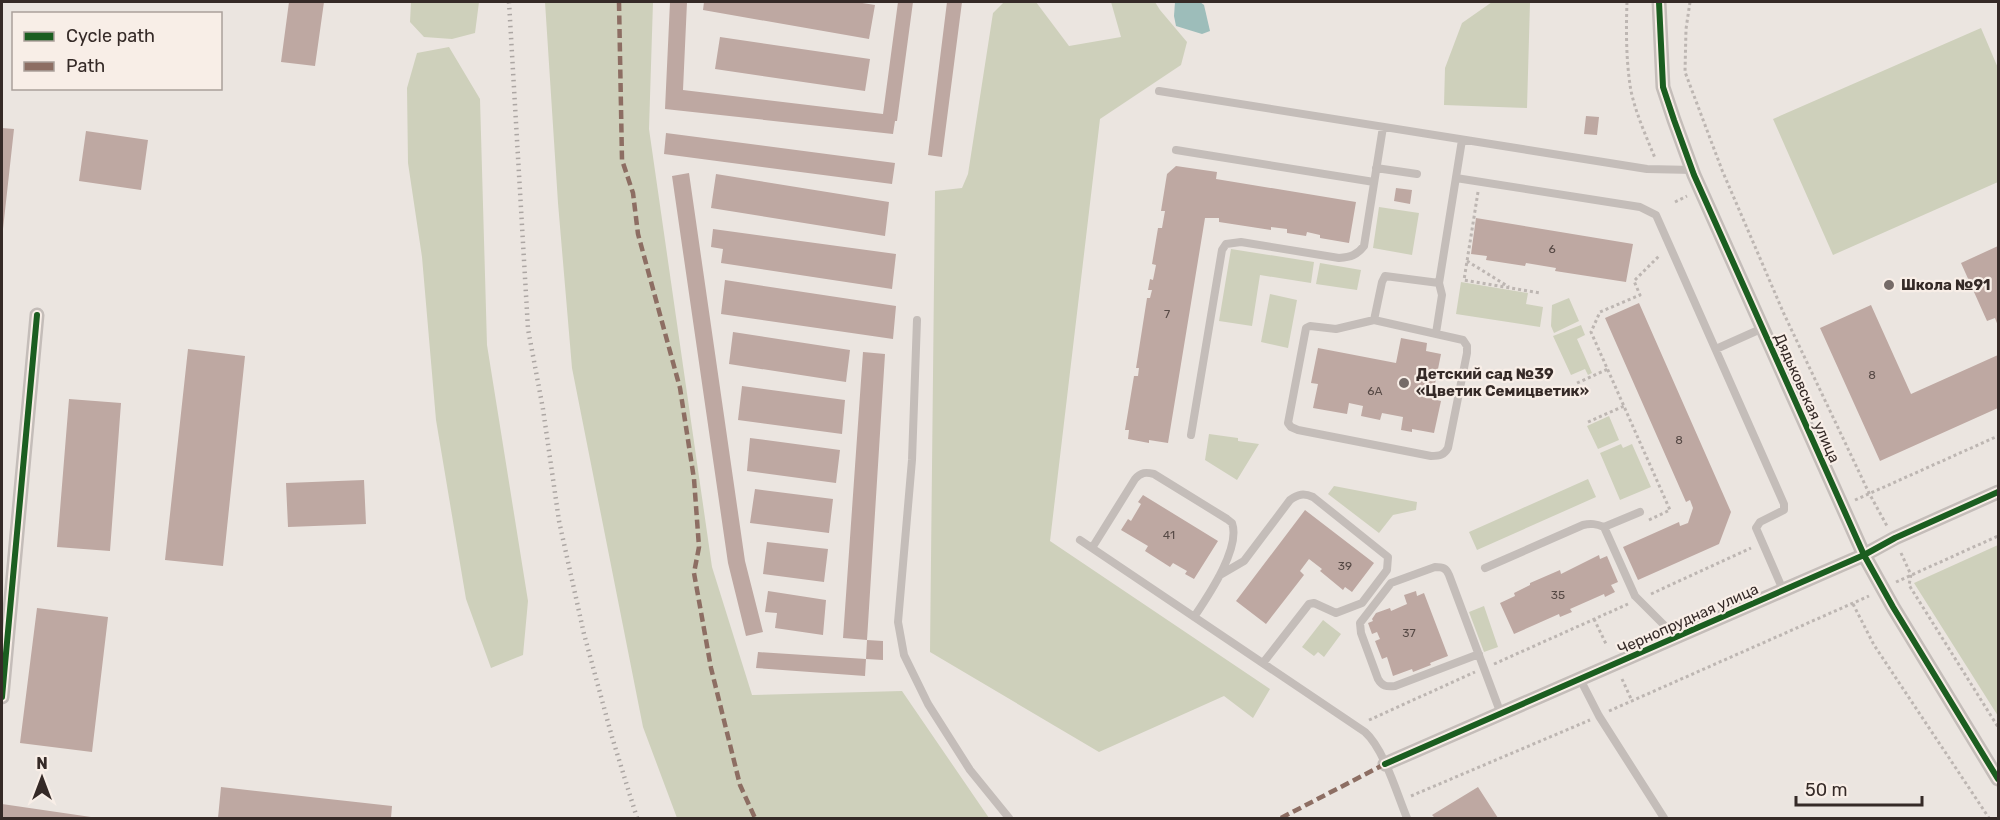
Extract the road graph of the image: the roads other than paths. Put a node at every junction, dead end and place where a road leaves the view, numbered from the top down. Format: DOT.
graph roads {
  1 [pos="1659,2"];
  2 [pos="1159,91"];
  3 [pos="1383,127"];
  4 [pos="1462,140"];
  5 [pos="1176,150"];
  6 [pos="1376,168"];
  7 [pos="1693,170"];
  8 [pos="1417,174"];
  9 [pos="1456,178"];
  10 [pos="1374,182"];
  11 [pos="1439,283"];
  12 [pos="37,315"];
  13 [pos="917,320"];
  14 [pos="1374,320"];
  15 [pos="1763,328"];
  16 [pos="1436,333"];
  17 [pos="1716,349"];
  18 [pos="1191,435"];
  19 [pos="1998,492"];
  20 [pos="1640,512"];
  21 [pos="1604,527"];
  22 [pos="1080,540"];
  23 [pos="1092,548"];
  24 [pos="1864,555"];
  25 [pos="1485,568"];
  26 [pos="1220,575"];
  27 [pos="1783,590"];
  28 [pos="1194,617"];
  29 [pos="1676,637"];
  30 [pos="1479,654"];
  31 [pos="1263,663"];
  32 [pos="1580,679"];
  33 [pos="2,697"];
  34 [pos="1501,714"];
  35 [pos="1385,764"];
  36 [pos="1998,779"];
  37 [pos="1010,819"];
  38 [pos="1407,819"];
  39 [pos="1664,819"];
  1 -- 7 [label="street, Дядьковская улица"];
  2 -- 3 [label="lane"];
  3 -- 4 [label="lane"];
  3 -- 6 [label="lane"];
  4 -- 7 [label="lane"];
  4 -- 9 [label="lane"];
  5 -- 10 [label="lane"];
  6 -- 8 [label="lane"];
  6 -- 10 [label="lane"];
  7 -- 15 [label="street, Дядьковская улица"];
  9 -- 11 [label="lane"];
  9 -- 17 [label="lane"];
  10 -- 18 [label="lane"];
  11 -- 14 [label="lane"];
  11 -- 16 [label="lane"];
  12 -- 33 [label="street"];
  13 -- 37 [label="lane"];
  14 -- 16 [label="lane"];
  14 -- 16 [label="lane"];
  15 -- 17 [label="lane"];
  15 -- 24 [label="street, Дядьковская улица"];
  17 -- 27 [label="lane"];
  19 -- 24 [label="street, Чернопрудная улица"];
  20 -- 21 [label="lane"];
  21 -- 25 [label="lane"];
  21 -- 29 [label="lane"];
  22 -- 23 [label="lane"];
  23 -- 26 [label="lane"];
  23 -- 28 [label="lane"];
  24 -- 27 [label="street, Чернопрудная улица"];
  24 -- 36 [label="street, Дядьковская улица"];
  26 -- 28 [label="lane"];
  26 -- 31 [label="lane"];
  27 -- 29 [label="street, Чернопрудная улица"];
  28 -- 31 [label="lane"];
  29 -- 32 [label="street, Чернопрудная улица"];
  30 -- 30 [label="lane"];
  30 -- 34 [label="lane"];
  31 -- 35 [label="lane"];
  32 -- 34 [label="street, Чернопрудная улица"];
  32 -- 39 [label="lane"];
  34 -- 35 [label="street, Чернопрудная улица"];
  35 -- 38 [label="lane"];
}
